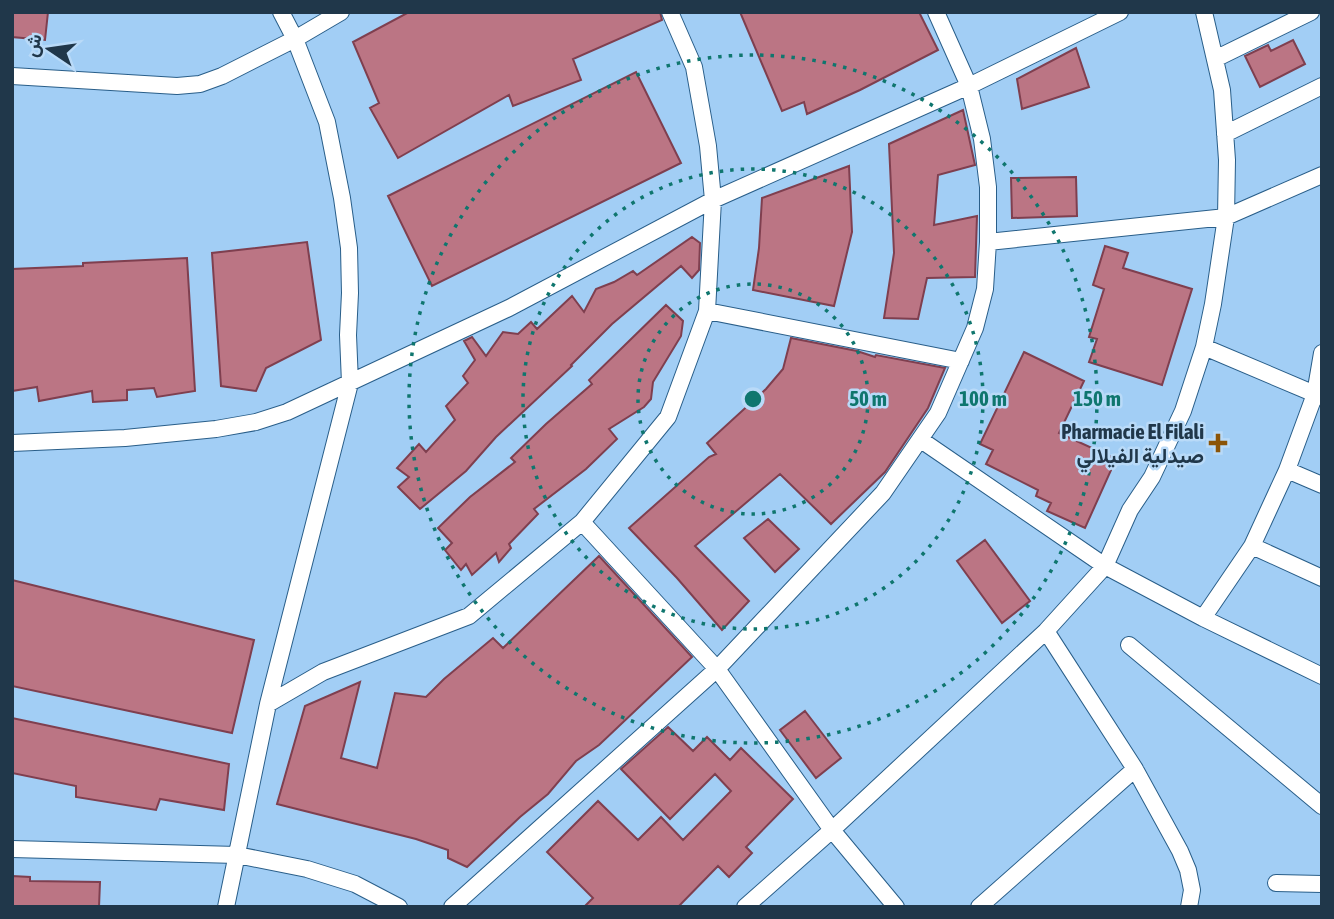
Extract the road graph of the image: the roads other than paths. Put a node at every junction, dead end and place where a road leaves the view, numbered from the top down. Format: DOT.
graph roads {
  1 [pos="281,12"];
  2 [pos="341,12"];
  3 [pos="670,12"];
  4 [pos="936,12"];
  5 [pos="1120,12"];
  6 [pos="1204,12"];
  7 [pos="1311,12"];
  8 [pos="295,39"];
  9 [pos="1215,59"];
  10 [pos="12,76"];
  11 [pos="969,86"];
  12 [pos="1322,86"];
  13 [pos="1225,134"];
  14 [pos="1322,175"];
  15 [pos="713,200"];
  16 [pos="1226,217"];
  17 [pos="988,242"];
  18 [pos="707,311"];
  19 [pos="1204,347"];
  20 [pos="1322,353"];
  21 [pos="961,361"];
  22 [pos="350,383"];
  23 [pos="1318,395"];
  24 [pos="921,440"];
  25 [pos="12,443"];
  26 [pos="1287,470"];
  27 [pos="1322,485"];
  28 [pos="582,522"];
  29 [pos="1252,546"];
  30 [pos="1105,566"];
  31 [pos="1322,578"];
  32 [pos="1203,618"];
  33 [pos="1046,631"];
  34 [pos="1129,645"];
  35 [pos="717,669"];
  36 [pos="1322,676"];
  37 [pos="268,704"];
  38 [pos="1135,769"];
  39 [pos="1322,806"];
  40 [pos="832,830"];
  41 [pos="12,849"];
  42 [pos="237,855"];
  43 [pos="1276,883"];
  44 [pos="1322,884"];
  45 [pos="226,907"];
  46 [pos="399,907"];
  47 [pos="452,907"];
  48 [pos="745,907"];
  49 [pos="896,907"];
  50 [pos="979,907"];
  51 [pos="1189,907"];
  1 -- 8 [label="street"];
  2 -- 8 [label="street"];
  3 -- 15 [label="street"];
  4 -- 11 [label="street"];
  5 -- 11 [label="street"];
  6 -- 9 [label="street"];
  7 -- 9 [label="street"];
  8 -- 10 [label="street"];
  8 -- 22 [label="street"];
  9 -- 13 [label="street"];
  11 -- 15 [label="street"];
  11 -- 17 [label="street"];
  12 -- 13 [label="street"];
  13 -- 16 [label="street"];
  14 -- 16 [label="street"];
  15 -- 18 [label="street"];
  15 -- 22 [label="street"];
  16 -- 17 [label="street"];
  16 -- 19 [label="street"];
  17 -- 21 [label="street"];
  18 -- 21 [label="street"];
  18 -- 28 [label="street"];
  19 -- 23 [label="street"];
  19 -- 30 [label="street"];
  20 -- 23 [label="street"];
  21 -- 24 [label="street"];
  22 -- 25 [label="street"];
  22 -- 37 [label="street"];
  23 -- 26 [label="street"];
  24 -- 30 [label="street"];
  24 -- 35 [label="street"];
  26 -- 27 [label="street"];
  26 -- 29 [label="street"];
  28 -- 35 [label="street"];
  28 -- 37 [label="street"];
  29 -- 31 [label="street"];
  29 -- 32 [label="street"];
  30 -- 32 [label="street"];
  30 -- 33 [label="street"];
  32 -- 36 [label="street"];
  33 -- 38 [label="street"];
  33 -- 40 [label="street"];
  34 -- 39 [label="street"];
  35 -- 40 [label="street"];
  35 -- 47 [label="street"];
  37 -- 42 [label="street"];
  38 -- 50 [label="street"];
  38 -- 51 [label="street"];
  40 -- 48 [label="street"];
  40 -- 49 [label="street"];
  41 -- 42 [label="street"];
  42 -- 45 [label="street"];
  42 -- 46 [label="street"];
  43 -- 44 [label="street"];
}
